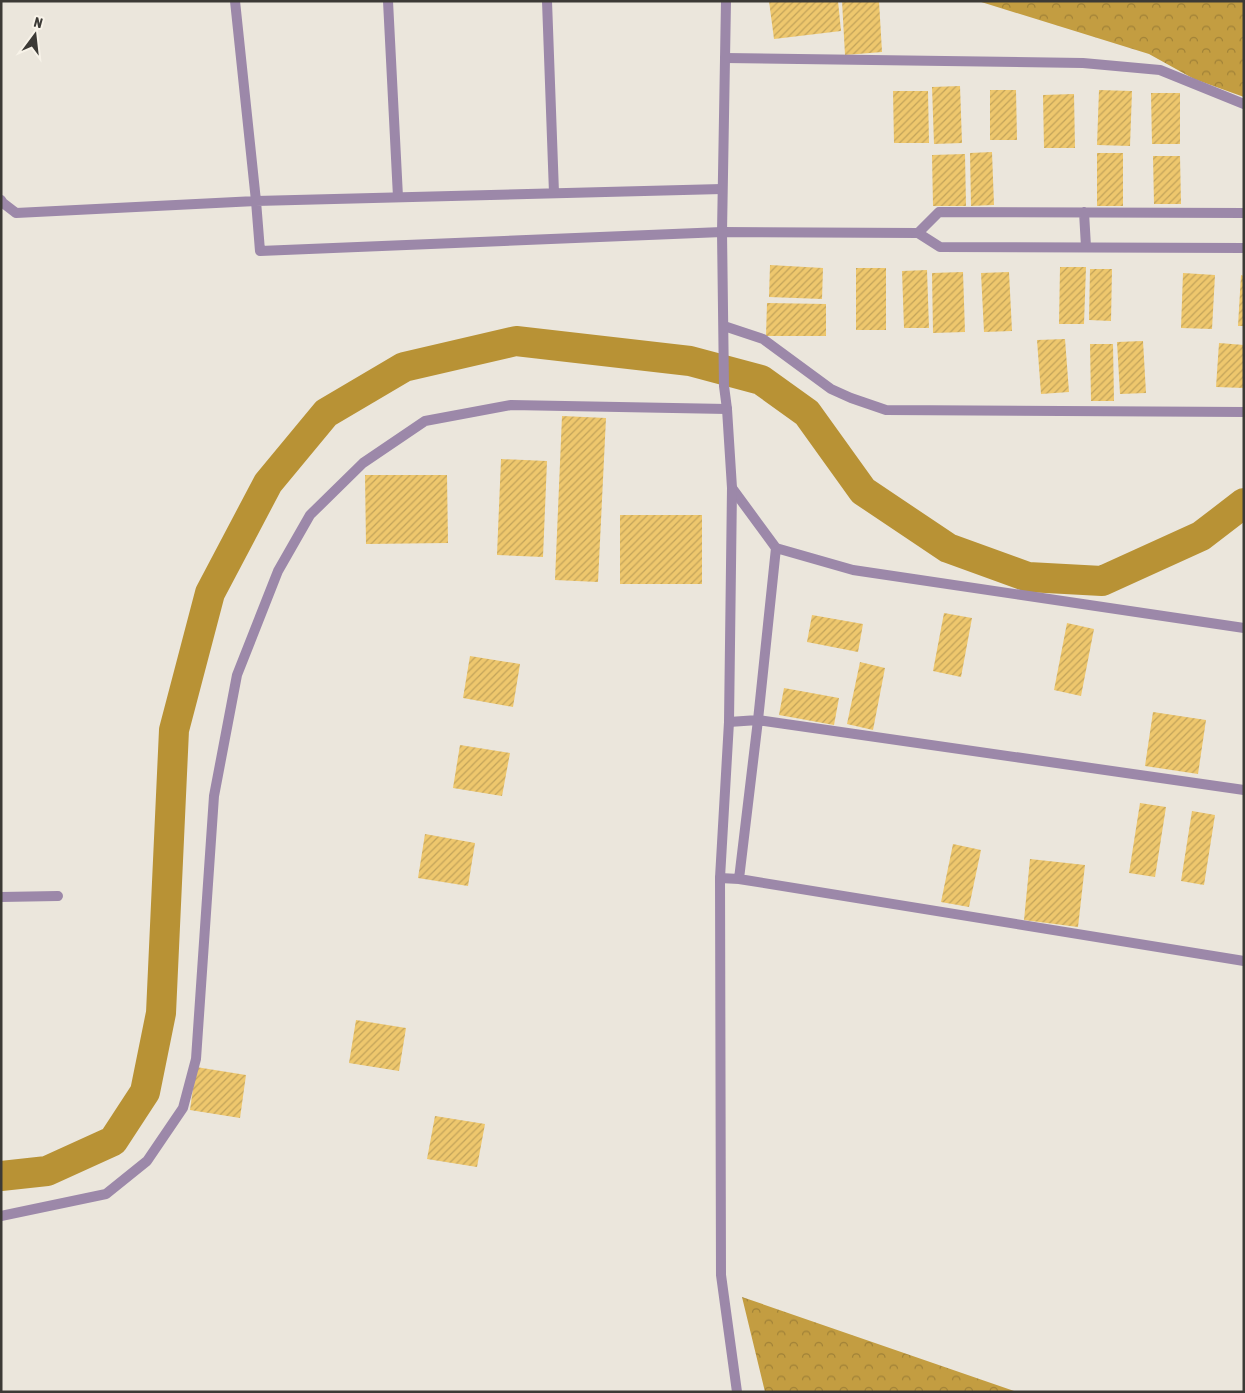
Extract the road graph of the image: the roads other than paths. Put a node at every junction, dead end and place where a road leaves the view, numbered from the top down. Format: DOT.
graph roads {
  1 [pos="234,1"];
  2 [pos="388,1"];
  3 [pos="547,1"];
  4 [pos="726,1"];
  5 [pos="725,58"];
  6 [pos="1244,104"];
  7 [pos="722,189"];
  8 [pos="554,193"];
  9 [pos="398,197"];
  10 [pos="1,200"];
  11 [pos="256,201"];
  12 [pos="1084,212"];
  13 [pos="1244,213"];
  14 [pos="722,232"];
  15 [pos="918,232"];
  16 [pos="1086,247"];
  17 [pos="1244,248"];
  18 [pos="724,326"];
  19 [pos="727,409"];
  20 [pos="1244,412"];
  21 [pos="732,488"];
  22 [pos="776,548"];
  23 [pos="1244,628"];
  24 [pos="758,720"];
  25 [pos="729,722"];
  26 [pos="1244,790"];
  27 [pos="720,878"];
  28 [pos="739,879"];
  29 [pos="58,896"];
  30 [pos="1,897"];
  31 [pos="1244,961"];
  32 [pos="1,1216"];
  33 [pos="737,1392"];
  1 -- 11 [label="street"];
  2 -- 9 [label="street"];
  3 -- 8 [label="street"];
  4 -- 5 [label="street"];
  5 -- 6 [label="street"];
  5 -- 7 [label="street"];
  7 -- 8 [label="street"];
  7 -- 14 [label="street"];
  8 -- 9 [label="street"];
  9 -- 11 [label="street"];
  10 -- 11 [label="street"];
  11 -- 14 [label="street"];
  12 -- 13 [label="street"];
  12 -- 15 [label="street"];
  12 -- 16 [label="street"];
  14 -- 15 [label="street"];
  14 -- 18 [label="street"];
  15 -- 16 [label="street"];
  16 -- 17 [label="street"];
  18 -- 19 [label="street"];
  18 -- 20 [label="street"];
  19 -- 21 [label="street"];
  19 -- 32 [label="street"];
  21 -- 22 [label="street"];
  21 -- 25 [label="street"];
  22 -- 23 [label="street"];
  22 -- 24 [label="street"];
  24 -- 25 [label="street"];
  24 -- 26 [label="street"];
  24 -- 28 [label="street"];
  25 -- 27 [label="street"];
  27 -- 28 [label="street"];
  27 -- 33 [label="street"];
  28 -- 31 [label="street"];
  29 -- 30 [label="street"];
}
